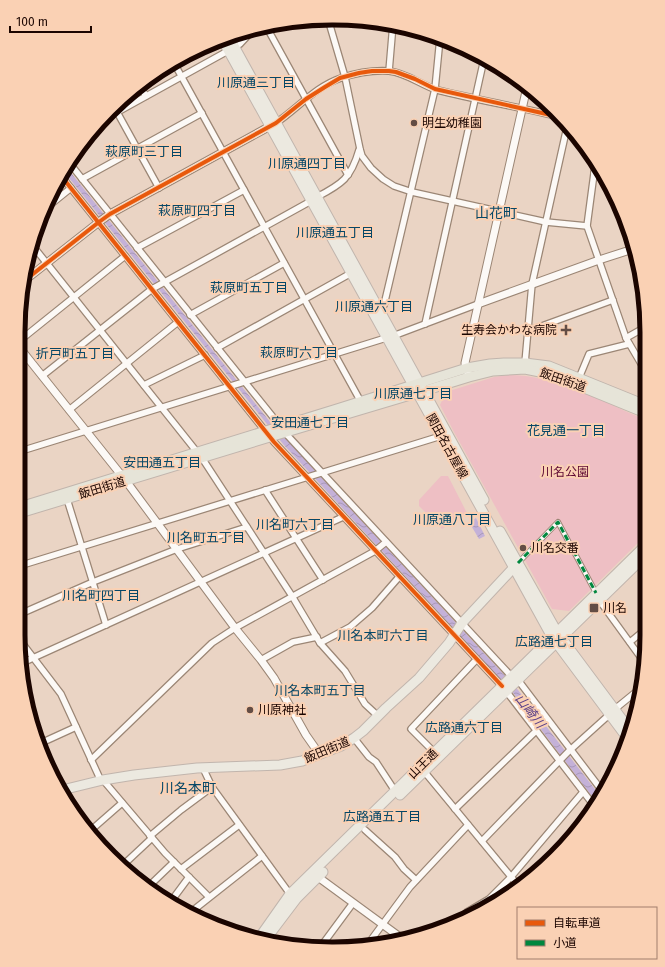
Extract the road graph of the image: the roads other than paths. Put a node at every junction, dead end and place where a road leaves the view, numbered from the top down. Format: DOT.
graph roads {
  1 [pos="330,25"];
  2 [pos="392,31"];
  3 [pos="269,32"];
  4 [pos="246,37"];
  5 [pos="230,42"];
  6 [pos="227,44"];
  7 [pos="439,44"];
  8 [pos="232,49"];
  9 [pos="483,64"];
  10 [pos="177,67"];
  11 [pos="389,71"];
  12 [pos="182,77"];
  13 [pos="345,77"];
  14 [pos="435,89"];
  15 [pos="143,91"];
  16 [pos="525,93"];
  17 [pos="146,96"];
  18 [pos="475,98"];
  19 [pos="306,99"];
  20 [pos="522,108"];
  21 [pos="120,110"];
  22 [pos="117,112"];
  23 [pos="202,113"];
  24 [pos="549,115"];
  25 [pos="273,124"];
  26 [pos="566,132"];
  27 [pos="360,149"];
  28 [pos="137,150"];
  29 [pos="223,152"];
  30 [pos="73,168"];
  31 [pos="594,173"];
  32 [pos="348,175"];
  33 [pos="82,179"];
  34 [pos="65,181"];
  35 [pos="71,188"];
  36 [pos="159,188"];
  37 [pos="244,190"];
  38 [pos="412,192"];
  39 [pos="314,199"];
  40 [pos="54,201"];
  41 [pos="452,201"];
  42 [pos="499,211"];
  43 [pos="110,214"];
  44 [pos="98,222"];
  45 [pos="546,222"];
  46 [pos="587,226"];
  47 [pos="264,227"];
  48 [pos="137,248"];
  49 [pos="36,250"];
  50 [pos="629,250"];
  51 [pos="126,256"];
  52 [pos="599,260"];
  53 [pos="47,263"];
  54 [pos="284,263"];
  55 [pos="354,272"];
  56 [pos="30,277"];
  57 [pos="163,282"];
  58 [pos="532,284"];
  59 [pos="152,289"];
  60 [pos="74,298"];
  61 [pos="305,300"];
  62 [pos="613,300"];
  63 [pos="478,304"];
  64 [pos="381,311"];
  65 [pos="190,315"];
  66 [pos="178,322"];
  67 [pos="424,324"];
  68 [pos="100,330"];
  69 [pos="528,331"];
  70 [pos="640,331"];
  71 [pos="25,336"];
  72 [pos="389,337"];
  73 [pos="627,341"];
  74 [pos="217,348"];
  75 [pos="335,353"];
  76 [pos="25,355"];
  77 [pos="205,355"];
  78 [pos="640,362"];
  79 [pos="126,363"];
  80 [pos="525,363"];
  81 [pos="468,372"];
  82 [pos="42,376"];
  83 [pos="579,378"];
  84 [pos="244,382"];
  85 [pos="144,385"];
  86 [pos="230,386"];
  87 [pos="418,388"];
  88 [pos="361,402"];
  89 [pos="640,403"];
  90 [pos="162,407"];
  91 [pos="69,410"];
  92 [pos="640,411"];
  93 [pos="282,430"];
  94 [pos="85,431"];
  95 [pos="268,434"];
  96 [pos="442,436"];
  97 [pos="25,450"];
  98 [pos="200,455"];
  99 [pos="322,472"];
  100 [pos="307,477"];
  101 [pos="123,478"];
  102 [pos="265,490"];
  103 [pos="68,499"];
  104 [pos="231,501"];
  105 [pos="25,506"];
  106 [pos="25,512"];
  107 [pos="344,517"];
  108 [pos="158,524"];
  109 [pos="247,527"];
  110 [pos="296,539"];
  111 [pos="386,542"];
  112 [pos="83,548"];
  113 [pos="177,549"];
  114 [pos="375,551"];
  115 [pos="640,551"];
  116 [pos="264,553"];
  117 [pos="640,560"];
  118 [pos="25,564"];
  119 [pos="516,566"];
  120 [pos="399,577"];
  121 [pos="323,580"];
  122 [pos="93,582"];
  123 [pos="202,582"];
  124 [pos="292,596"];
  125 [pos="598,596"];
  126 [pos="25,612"];
  127 [pos="462,624"];
  128 [pos="106,625"];
  129 [pos="235,628"];
  130 [pos="640,634"];
  131 [pos="454,635"];
  132 [pos="556,638"];
  133 [pos="319,640"];
  134 [pos="630,642"];
  135 [pos="26,648"];
  136 [pos="639,655"];
  137 [pos="33,658"];
  138 [pos="261,660"];
  139 [pos="476,660"];
  140 [pos="27,661"];
  141 [pos="514,679"];
  142 [pos="504,688"];
  143 [pos="634,693"];
  144 [pos="612,712"];
  145 [pos="378,716"];
  146 [pos="626,726"];
  147 [pos="76,727"];
  148 [pos="536,730"];
  149 [pos="624,733"];
  150 [pos="354,738"];
  151 [pos="44,742"];
  152 [pos="570,751"];
  153 [pos="434,752"];
  154 [pos="320,755"];
  155 [pos="91,760"];
  156 [pos="560,761"];
  157 [pos="203,768"];
  158 [pos="422,769"];
  159 [pos="102,781"];
  160 [pos="212,787"];
  161 [pos="599,787"];
  162 [pos="67,789"];
  163 [pos="396,791"];
  164 [pos="583,792"];
  165 [pos="590,801"];
  166 [pos="122,803"];
  167 [pos="455,809"];
  168 [pos="239,825"];
  169 [pos="468,825"];
  170 [pos="94,828"];
  171 [pos="365,830"];
  172 [pos="151,837"];
  173 [pos="482,842"];
  174 [pos="262,856"];
  175 [pos="126,862"];
  176 [pos="174,862"];
  177 [pos="181,870"];
  178 [pos="189,877"];
  179 [pos="318,877"];
  180 [pos="511,877"];
  181 [pos="416,880"];
  182 [pos="515,882"];
  183 [pos="152,883"];
  184 [pos="290,894"];
  185 [pos="210,897"];
  186 [pos="174,898"];
  187 [pos="353,903"];
  188 [pos="482,903"];
  189 [pos="195,909"];
  190 [pos="382,924"];
  191 [pos="262,934"];
  192 [pos="269,935"];
  193 [pos="397,935"];
  194 [pos="371,939"];
  195 [pos="324,942"];
  1 -- 13 [label="street"];
  2 -- 11 [label="street"];
  3 -- 19 [label="street"];
  4 -- 8 [label="street"];
  5 -- 8 [label="main road, 関田名古屋線"];
  6 -- 8 [label="main road, 関田名古屋線"];
  7 -- 14 [label="street"];
  8 -- 12 [label="street"];
  8 -- 25 [label="main road, 関田名古屋線"];
  9 -- 18 [label="street"];
  10 -- 12 [label="street"];
  11 -- 13 [label="street"];
  11 -- 14 [label="street"];
  12 -- 17 [label="street"];
  12 -- 23 [label="street"];
  13 -- 19 [label="street"];
  13 -- 27 [label="street"];
  14 -- 18 [label="street"];
  14 -- 38 [label="street"];
  15 -- 17 [label="street"];
  16 -- 20 [label="street"];
  17 -- 21 [label="street"];
  18 -- 20 [label="street"];
  18 -- 41 [label="street"];
  19 -- 25 [label="street"];
  19 -- 32 [label="street"];
  20 -- 24 [label="street"];
  20 -- 42 [label="street"];
  22 -- 28 [label="street"];
  23 -- 28 [label="street"];
  23 -- 29 [label="street"];
  25 -- 29 [label="street"];
  25 -- 39 [label="main road, 関田名古屋線"];
  26 -- 45 [label="street"];
  27 -- 32 [label="street"];
  27 -- 38 [label="street"];
  28 -- 33 [label="street"];
  28 -- 36 [label="street"];
  29 -- 36 [label="street"];
  29 -- 37 [label="street"];
  30 -- 33 [label="street"];
  31 -- 46 [label="street"];
  32 -- 39 [label="street"];
  33 -- 43 [label="street"];
  34 -- 35 [label="street"];
  35 -- 40 [label="street"];
  35 -- 44 [label="street"];
  36 -- 43 [label="street"];
  37 -- 47 [label="street"];
  37 -- 48 [label="street"];
  38 -- 41 [label="street"];
  38 -- 64 [label="street"];
  39 -- 47 [label="street"];
  39 -- 55 [label="main road, 関田名古屋線"];
  41 -- 42 [label="street"];
  41 -- 67 [label="street"];
  42 -- 45 [label="street"];
  42 -- 63 [label="street"];
  43 -- 44 [label="street"];
  43 -- 48 [label="street"];
  44 -- 51 [label="street"];
  44 -- 53 [label="street"];
  45 -- 46 [label="street"];
  45 -- 58 [label="street"];
  46 -- 52 [label="street"];
  47 -- 54 [label="street"];
  47 -- 57 [label="street"];
  48 -- 57 [label="street"];
  49 -- 53 [label="street"];
  50 -- 52 [label="street"];
  51 -- 59 [label="street"];
  51 -- 60 [label="street"];
  52 -- 58 [label="street"];
  52 -- 62 [label="street"];
  53 -- 56 [label="street"];
  53 -- 60 [label="street"];
  54 -- 61 [label="street"];
  54 -- 65 [label="street"];
  55 -- 61 [label="street"];
  55 -- 64 [label="main road, 関田名古屋線"];
  55 -- 72 [label="main road, 関田名古屋線"];
  57 -- 59 [label="street"];
  57 -- 65 [label="street"];
  58 -- 63 [label="street"];
  58 -- 69 [label="street"];
  59 -- 66 [label="street"];
  59 -- 68 [label="street"];
  60 -- 68 [label="street"];
  60 -- 71 [label="street"];
  61 -- 74 [label="street"];
  61 -- 75 [label="street"];
  62 -- 69 [label="street"];
  62 -- 73 [label="street"];
  63 -- 67 [label="street"];
  63 -- 81 [label="street"];
  64 -- 72 [label="main road, 関田名古屋線"];
  65 -- 74 [label="street"];
  66 -- 77 [label="street"];
  66 -- 79 [label="street"];
  67 -- 72 [label="street"];
  68 -- 79 [label="street"];
  68 -- 82 [label="street"];
  69 -- 80 [label="street"];
  70 -- 73 [label="street"];
  72 -- 75 [label="street"];
  72 -- 87 [label="main road, 関田名古屋線"];
  73 -- 78 [label="street"];
  73 -- 83 [label="street"];
  74 -- 84 [label="street"];
  75 -- 84 [label="street"];
  75 -- 88 [label="street"];
  76 -- 82 [label="street"];
  77 -- 85 [label="street"];
  77 -- 86 [label="street"];
  79 -- 85 [label="street"];
  79 -- 91 [label="street"];
  80 -- 81 [label="highway, 飯田街道"];
  80 -- 83 [label="highway, 飯田街道"];
  81 -- 87 [label="highway, 飯田街道"];
  81 -- 92 [label="highway, 飯田街道"];
  82 -- 91 [label="street"];
  83 -- 89 [label="highway, 飯田街道"];
  84 -- 86 [label="street"];
  84 -- 93 [label="street"];
  85 -- 90 [label="street"];
  86 -- 90 [label="street"];
  86 -- 95 [label="street"];
  87 -- 88 [label="highway, 飯田街道"];
  87 -- 93 [label="highway, 飯田街道"];
  87 -- 96 [label="main road, 関田名古屋線"];
  87 -- 119 [label="main road, 関田名古屋線"];
  88 -- 93 [label="highway, 飯田街道"];
  90 -- 94 [label="street"];
  90 -- 98 [label="street"];
  91 -- 94 [label="street"];
  93 -- 95 [label="highway, 飯田街道"];
  93 -- 99 [label="street"];
  94 -- 97 [label="street"];
  94 -- 101 [label="street"];
  95 -- 98 [label="highway, 飯田街道"];
  95 -- 100 [label="street"];
  96 -- 99 [label="street"];
  96 -- 119 [label="main road, 関田名古屋線"];
  98 -- 101 [label="highway, 飯田街道"];
  98 -- 104 [label="street"];
  99 -- 100 [label="street"];
  99 -- 111 [label="street"];
  100 -- 102 [label="street"];
  100 -- 107 [label="street"];
  101 -- 103 [label="highway, 飯田街道"];
  101 -- 105 [label="highway, 飯田街道"];
  101 -- 108 [label="street"];
  102 -- 104 [label="street"];
  102 -- 110 [label="street"];
  103 -- 106 [label="highway, 飯田街道"];
  103 -- 112 [label="street"];
  104 -- 108 [label="street"];
  104 -- 109 [label="street"];
  107 -- 110 [label="street"];
  107 -- 114 [label="street"];
  108 -- 112 [label="street"];
  108 -- 113 [label="street"];
  109 -- 113 [label="street"];
  109 -- 116 [label="street"];
  110 -- 116 [label="street"];
  110 -- 121 [label="street"];
  111 -- 114 [label="street"];
  111 -- 127 [label="street"];
  112 -- 118 [label="street"];
  112 -- 122 [label="street"];
  113 -- 122 [label="street"];
  113 -- 123 [label="street"];
  114 -- 120 [label="street"];
  114 -- 121 [label="street"];
  115 -- 125 [label="main road, 山王通"];
  116 -- 123 [label="street"];
  116 -- 124 [label="street"];
  117 -- 125 [label="main road, 山王通"];
  119 -- 125 [label="street"];
  119 -- 127 [label="main road, 飯田街道"];
  119 -- 132 [label="main road, 関田名古屋線"];
  120 -- 131 [label="street"];
  120 -- 133 [label="street"];
  121 -- 124 [label="street"];
  122 -- 126 [label="street"];
  122 -- 128 [label="street"];
  123 -- 128 [label="street"];
  123 -- 129 [label="street"];
  124 -- 129 [label="street"];
  124 -- 133 [label="street"];
  125 -- 132 [label="main road, 山王通"];
  125 -- 134 [label="street"];
  127 -- 131 [label="main road, 飯田街道"];
  127 -- 141 [label="street"];
  128 -- 137 [label="street"];
  129 -- 138 [label="street"];
  129 -- 155 [label="street"];
  130 -- 134 [label="street"];
  131 -- 139 [label="street"];
  131 -- 145 [label="main road, 飯田街道"];
  132 -- 141 [label="main road, 山王通"];
  132 -- 144 [label="main road, 関田名古屋線"];
  133 -- 138 [label="street"];
  133 -- 145 [label="street"];
  134 -- 136 [label="street"];
  135 -- 137 [label="street"];
  137 -- 140 [label="street"];
  137 -- 147 [label="street"];
  138 -- 154 [label="street"];
  139 -- 142 [label="street"];
  139 -- 153 [label="street"];
  141 -- 142 [label="main road, 山王通"];
  141 -- 152 [label="street"];
  142 -- 148 [label="street"];
  142 -- 153 [label="main road, 山王通"];
  142 -- 158 [label="main road, 山王通"];
  143 -- 144 [label="street"];
  144 -- 146 [label="main road, 関田名古屋線"];
  144 -- 149 [label="main road, 関田名古屋線"];
  144 -- 152 [label="street"];
  145 -- 150 [label="main road, 飯田街道"];
  147 -- 151 [label="street"];
  147 -- 155 [label="street"];
  148 -- 156 [label="street"];
  148 -- 167 [label="street"];
  150 -- 154 [label="main road, 飯田街道"];
  150 -- 163 [label="street"];
  152 -- 156 [label="street"];
  152 -- 161 [label="street"];
  153 -- 158 [label="main road, 山王通"];
  154 -- 157 [label="main road, 飯田街道"];
  155 -- 159 [label="street"];
  156 -- 164 [label="street"];
  156 -- 173 [label="street"];
  157 -- 159 [label="main road, 飯田街道"];
  157 -- 160 [label="street"];
  158 -- 163 [label="main road, 山王通"];
  158 -- 167 [label="street"];
  158 -- 171 [label="main road, 山王通"];
  159 -- 162 [label="main road, 飯田街道"];
  159 -- 166 [label="street"];
  160 -- 168 [label="street"];
  160 -- 172 [label="street"];
  163 -- 184 [label="main road, 山王通"];
  164 -- 165 [label="street"];
  164 -- 180 [label="street"];
  166 -- 170 [label="street"];
  166 -- 172 [label="street"];
  167 -- 169 [label="street"];
  168 -- 174 [label="street"];
  168 -- 177 [label="street"];
  169 -- 173 [label="street"];
  169 -- 181 [label="street"];
  171 -- 179 [label="main road, 山王通"];
  171 -- 181 [label="street"];
  172 -- 175 [label="street"];
  172 -- 176 [label="street"];
  173 -- 180 [label="street"];
  174 -- 184 [label="street"];
  174 -- 185 [label="street"];
  176 -- 177 [label="street"];
  176 -- 183 [label="street"];
  177 -- 178 [label="street"];
  178 -- 185 [label="street"];
  178 -- 186 [label="street"];
  179 -- 187 [label="street"];
  179 -- 192 [label="main road, 山王通"];
  180 -- 182 [label="street"];
  180 -- 188 [label="street"];
  181 -- 190 [label="street"];
  184 -- 191 [label="main road, 山王通"];
  185 -- 189 [label="street"];
  187 -- 190 [label="street"];
  187 -- 195 [label="street"];
  190 -- 193 [label="street"];
  190 -- 194 [label="street"];
}
